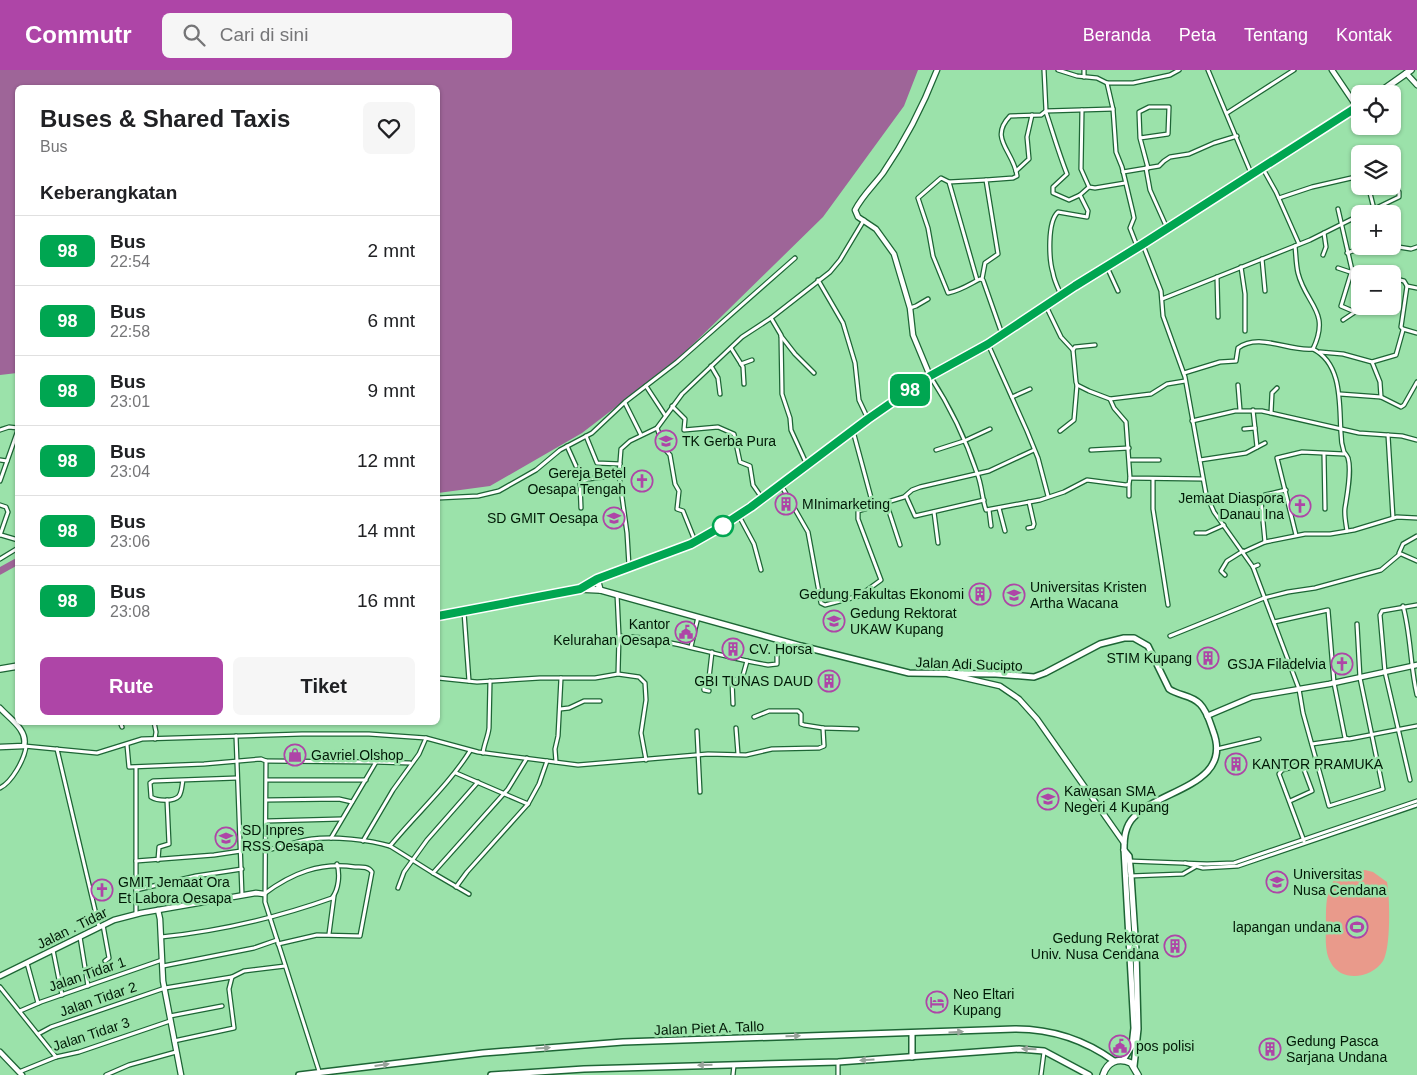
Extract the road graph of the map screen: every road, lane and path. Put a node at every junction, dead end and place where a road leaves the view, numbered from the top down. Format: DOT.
graph roads {
  1 [pos="937,70"];
  2 [pos="1044,70"];
  3 [pos="1058,70"];
  4 [pos="1084,70"];
  5 [pos="1179,70"];
  6 [pos="1208,70"];
  7 [pos="1294,70"];
  8 [pos="1332,70"];
  9 [pos="1408,72"];
  10 [pos="1084,77"];
  11 [pos="1107,83"];
  12 [pos="1390,85"];
  13 [pos="1417,85"];
  14 [pos="1351,96"];
  15 [pos="1113,109"];
  16 [pos="1082,110"];
  17 [pos="1351,110"];
  18 [pos="1046,112"];
  19 [pos="1227,113"];
  20 [pos="1032,116"];
  21 [pos="1237,136"];
  22 [pos="1140,138"];
  23 [pos="1261,166"];
  24 [pos="1147,168"];
  25 [pos="1016,170"];
  26 [pos="1123,172"];
  27 [pos="1252,174"];
  28 [pos="1351,178"];
  29 [pos="986,180"];
  30 [pos="949,182"];
  31 [pos="1126,183"];
  32 [pos="1089,187"];
  33 [pos="1080,195"];
  34 [pos="1399,195"];
  35 [pos="1279,198"];
  36 [pos="1382,205"];
  37 [pos="1338,210"];
  38 [pos="864,220"];
  39 [pos="1351,220"];
  40 [pos="1342,224"];
  41 [pos="1167,228"];
  42 [pos="1324,233"];
  43 [pos="1297,245"];
  44 [pos="1140,246"];
  45 [pos="1401,247"];
  46 [pos="1417,247"];
  47 [pos="1351,252"];
  48 [pos="1347,253"];
  49 [pos="1323,255"];
  50 [pos="795,258"];
  51 [pos="1262,259"];
  52 [pos="1106,267"];
  53 [pos="1241,267"];
  54 [pos="1338,268"];
  55 [pos="1351,271"];
  56 [pos="1217,277"];
  57 [pos="982,279"];
  58 [pos="818,280"];
  59 [pos="977,280"];
  60 [pos="1401,280"];
  61 [pos="1407,286"];
  62 [pos="1417,288"];
  63 [pos="1118,291"];
  64 [pos="1265,291"];
  65 [pos="1061,296"];
  66 [pos="928,298"];
  67 [pos="1162,299"];
  68 [pos="1045,306"];
  69 [pos="910,308"];
  70 [pos="1351,310"];
  71 [pos="1351,315"];
  72 [pos="1218,317"];
  73 [pos="771,318"];
  74 [pos="1343,320"];
  75 [pos="1403,330"];
  76 [pos="1245,331"];
  77 [pos="1417,333"];
  78 [pos="1002,334"];
  79 [pos="780,336"];
  80 [pos="988,344"];
  81 [pos="1095,345"];
  82 [pos="731,348"];
  83 [pos="1313,349"];
  84 [pos="1073,350"];
  85 [pos="1320,352"];
  86 [pos="752,360"];
  87 [pos="1372,362"];
  88 [pos="741,364"];
  89 [pos="711,366"];
  90 [pos="1184,373"];
  91 [pos="814,374"];
  92 [pos="930,376"];
  93 [pos="1185,381"];
  94 [pos="1417,382"];
  95 [pos="744,384"];
  96 [pos="1077,385"];
  97 [pos="1238,385"];
  98 [pos="646,386"];
  99 [pos="1277,388"];
  100 [pos="1030,389"];
  101 [pos="720,394"];
  102 [pos="1340,394"];
  103 [pos="1012,397"];
  104 [pos="1381,397"];
  105 [pos="1110,399"];
  106 [pos="625,402"];
  107 [pos="672,406"];
  108 [pos="1240,410"];
  109 [pos="1253,410"];
  110 [pos="1271,413"];
  111 [pos="665,415"];
  112 [pos="868,419"];
  113 [pos="1192,421"];
  114 [pos="657,428"];
  115 [pos="1255,428"];
  116 [pos="1341,428"];
  117 [pos="15,429"];
  118 [pos="990,429"];
  119 [pos="0,430"];
  120 [pos="1244,430"];
  121 [pos="852,431"];
  122 [pos="1060,431"];
  123 [pos="1388,434"];
  124 [pos="586,436"];
  125 [pos="642,436"];
  126 [pos="15,438"];
  127 [pos="1417,440"];
  128 [pos="964,441"];
  129 [pos="1265,443"];
  130 [pos="567,446"];
  131 [pos="1257,447"];
  132 [pos="1094,448"];
  133 [pos="1129,448"];
  134 [pos="936,450"];
  135 [pos="1034,450"];
  136 [pos="1324,454"];
  137 [pos="1344,454"];
  138 [pos="0,460"];
  139 [pos="1130,460"];
  140 [pos="1159,460"];
  141 [pos="1200,460"];
  142 [pos="7,461"];
  143 [pos="620,464"];
  144 [pos="576,466"];
  145 [pos="807,466"];
  146 [pos="978,474"];
  147 [pos="619,475"];
  148 [pos="1130,478"];
  149 [pos="1153,479"];
  150 [pos="1202,479"];
  151 [pos="0,480"];
  152 [pos="1129,484"];
  153 [pos="781,485"];
  154 [pos="1286,490"];
  155 [pos="906,496"];
  156 [pos="1048,496"];
  157 [pos="1129,496"];
  158 [pos="440,498"];
  159 [pos="762,498"];
  160 [pos="984,500"];
  161 [pos="1242,500"];
  162 [pos="1261,500"];
  163 [pos="886,502"];
  164 [pos="1029,502"];
  165 [pos="0,504"];
  166 [pos="873,506"];
  167 [pos="580,508"];
  168 [pos="999,508"];
  169 [pos="1325,509"];
  170 [pos="989,510"];
  171 [pos="934,512"];
  172 [pos="739,516"];
  173 [pos="1393,518"];
  174 [pos="1417,518"];
  175 [pos="1224,525"];
  176 [pos="990,526"];
  177 [pos="1028,528"];
  178 [pos="1005,531"];
  179 [pos="1347,531"];
  180 [pos="1196,533"];
  181 [pos="0,535"];
  182 [pos="1296,536"];
  183 [pos="1417,536"];
  184 [pos="15,539"];
  185 [pos="695,542"];
  186 [pos="1264,542"];
  187 [pos="938,543"];
  188 [pos="900,544"];
  189 [pos="15,550"];
  190 [pos="1243,551"];
  191 [pos="1400,554"];
  192 [pos="0,559"];
  193 [pos="1417,561"];
  194 [pos="1258,565"];
  195 [pos="629,566"];
  196 [pos="1253,567"];
  197 [pos="761,570"];
  198 [pos="1225,575"];
  199 [pos="597,579"];
  200 [pos="580,589"];
  201 [pos="600,590"];
  202 [pos="617,594"];
  203 [pos="1264,598"];
  204 [pos="1168,605"];
  205 [pos="1417,605"];
  206 [pos="1403,606"];
  207 [pos="464,611"];
  208 [pos="440,616"];
  209 [pos="698,618"];
  210 [pos="1274,622"];
  211 [pos="1356,624"];
  212 [pos="619,636"];
  213 [pos="1170,636"];
  214 [pos="777,640"];
  215 [pos="692,647"];
  216 [pos="712,652"];
  217 [pos="748,661"];
  218 [pos="1417,665"];
  219 [pos="15,666"];
  220 [pos="1411,667"];
  221 [pos="0,669"];
  222 [pos="1385,672"];
  223 [pos="618,674"];
  224 [pos="948,674"];
  225 [pos="440,678"];
  226 [pos="561,678"];
  227 [pos="1360,678"];
  228 [pos="469,681"];
  229 [pos="490,681"];
  230 [pos="1334,683"];
  231 [pos="1300,689"];
  232 [pos="709,691"];
  233 [pos="1417,696"];
  234 [pos="600,701"];
  235 [pos="733,704"];
  236 [pos="0,708"];
  237 [pos="560,709"];
  238 [pos="1207,716"];
  239 [pos="754,717"];
  240 [pos="15,724"];
  241 [pos="16,725"];
  242 [pos="155,725"];
  243 [pos="1417,726"];
  244 [pos="736,728"];
  245 [pos="823,728"];
  246 [pos="857,729"];
  247 [pos="1398,730"];
  248 [pos="698,731"];
  249 [pos="1372,735"];
  250 [pos="236,736"];
  251 [pos="426,738"];
  252 [pos="1259,738"];
  253 [pos="155,739"];
  254 [pos="1347,739"];
  255 [pos="1312,744"];
  256 [pos="127,745"];
  257 [pos="25,747"];
  258 [pos="0,748"];
  259 [pos="57,749"];
  260 [pos="1217,749"];
  261 [pos="470,751"];
  262 [pos="484,753"];
  263 [pos="738,754"];
  264 [pos="699,756"];
  265 [pos="527,758"];
  266 [pos="266,760"];
  267 [pos="547,760"];
  268 [pos="646,760"];
  269 [pos="238,762"];
  270 [pos="376,762"];
  271 [pos="556,762"];
  272 [pos="411,764"];
  273 [pos="136,768"];
  274 [pos="456,773"];
  275 [pos="238,778"];
  276 [pos="183,780"];
  277 [pos="267,780"];
  278 [pos="366,780"];
  279 [pos="1410,780"];
  280 [pos="478,782"];
  281 [pos="0,788"];
  282 [pos="700,792"];
  283 [pos="504,793"];
  284 [pos="167,800"];
  285 [pos="267,800"];
  286 [pos="1417,800"];
  287 [pos="1290,801"];
  288 [pos="352,802"];
  289 [pos="528,804"];
  290 [pos="1417,805"];
  291 [pos="1382,815"];
  292 [pos="342,819"];
  293 [pos="267,821"];
  294 [pos="331,838"];
  295 [pos="363,841"];
  296 [pos="1304,841"];
  297 [pos="1124,843"];
  298 [pos="390,846"];
  299 [pos="267,850"];
  300 [pos="241,851"];
  301 [pos="158,860"];
  302 [pos="413,860"];
  303 [pos="136,861"];
  304 [pos="1127,861"];
  305 [pos="1185,863"];
  306 [pos="337,864"];
  307 [pos="1208,866"];
  308 [pos="1195,867"];
  309 [pos="242,869"];
  310 [pos="433,873"];
  311 [pos="1129,876"];
  312 [pos="456,887"];
  313 [pos="398,888"];
  314 [pos="136,890"];
  315 [pos="264,894"];
  316 [pos="469,894"];
  317 [pos="242,895"];
  318 [pos="334,896"];
  319 [pos="158,910"];
  320 [pos="136,914"];
  321 [pos="270,918"];
  322 [pos="101,926"];
  323 [pos="329,934"];
  324 [pos="80,936"];
  325 [pos="161,937"];
  326 [pos="278,942"];
  327 [pos="53,950"];
  328 [pos="162,960"];
  329 [pos="105,961"];
  330 [pos="27,962"];
  331 [pos="163,966"];
  332 [pos="285,966"];
  333 [pos="0,976"];
  334 [pos="232,977"];
  335 [pos="88,986"];
  336 [pos="0,987"];
  337 [pos="165,988"];
  338 [pos="62,995"];
  339 [pos="38,1003"];
  340 [pos="222,1006"];
  341 [pos="20,1011"];
  342 [pos="169,1018"];
  343 [pos="912,1033"];
  344 [pos="38,1034"];
  345 [pos="174,1041"];
  346 [pos="1044,1051"];
  347 [pos="0,1052"];
  348 [pos="176,1052"];
  349 [pos="56,1057"];
  350 [pos="912,1057"];
  351 [pos="1122,1060"];
  352 [pos="1114,1061"];
  353 [pos="838,1062"];
  354 [pos="734,1065"];
  355 [pos="1134,1066"];
  356 [pos="584,1068"];
  357 [pos="319,1071"];
  358 [pos="350,1072"];
  359 [pos="20,1074"];
  360 [pos="106,1075"];
  361 [pos="181,1075"];
  362 [pos="299,1075"];
  363 [pos="491,1075"];
  364 [pos="584,1075"];
  365 [pos="733,1075"];
  366 [pos="838,1075"];
  367 [pos="1041,1075"];
  368 [pos="1089,1075"];
  369 [pos="1103,1075"];
  370 [pos="1138,1075"];
  1 -- 38 [label="street"];
  2 -- 18 [label="street"];
  3 -- 10 [label="street"];
  4 -- 10 [label="street"];
  5 -- 11 [label="street"];
  6 -- 19 [label="street"];
  7 -- 19 [label="street"];
  8 -- 14 [label="street"];
  9 -- 12 [label="highway"];
  9 -- 13 [label="street"];
  10 -- 11 [label="street"];
  11 -- 15 [label="street"];
  15 -- 16 [label="street"];
  15 -- 26 [label="street"];
  16 -- 18 [label="street"];
  16 -- 32 [label="street"];
  17 -- 23 [label="highway"];
  18 -- 20 [label="street"];
  18 -- 33 [label="street"];
  19 -- 21 [label="street"];
  20 -- 25 [label="street"];
  20 -- 25 [label="street"];
  21 -- 24 [label="street"];
  21 -- 27 [label="street"];
  22 -- 22 [label="street"];
  22 -- 24 [label="street"];
  23 -- 27 [label="highway"];
  23 -- 35 [label="street"];
  24 -- 26 [label="street"];
  24 -- 41 [label="street"];
  25 -- 29 [label="street"];
  26 -- 31 [label="street"];
  27 -- 41 [label="highway"];
  28 -- 35 [label="street"];
  29 -- 30 [label="street"];
  29 -- 57 [label="street"];
  30 -- 59 [label="street"];
  30 -- 59 [label="street"];
  31 -- 32 [label="street"];
  31 -- 44 [label="street"];
  32 -- 33 [label="street"];
  33 -- 65 [label="street"];
  34 -- 36 [label="street"];
  35 -- 43 [label="street"];
  37 -- 40 [label="street"];
  38 -- 58 [label="street"];
  38 -- 69 [label="street"];
  39 -- 40 [label="street"];
  40 -- 42 [label="street"];
  40 -- 48 [label="street"];
  41 -- 44 [label="highway"];
  42 -- 43 [label="street"];
  42 -- 49 [label="street"];
  43 -- 51 [label="street"];
  43 -- 83 [label="street"];
  44 -- 52 [label="highway"];
  44 -- 67 [label="street"];
  45 -- 46 [label="street"];
  47 -- 48 [label="street"];
  48 -- 55 [label="street"];
  50 -- 98 [label="street"];
  51 -- 53 [label="street"];
  51 -- 64 [label="street"];
  52 -- 63 [label="street"];
  52 -- 65 [label="highway"];
  53 -- 56 [label="street"];
  53 -- 76 [label="street"];
  54 -- 55 [label="street"];
  55 -- 70 [label="street"];
  56 -- 67 [label="street"];
  56 -- 72 [label="street"];
  57 -- 59 [label="street"];
  57 -- 78 [label="street"];
  58 -- 73 [label="street"];
  58 -- 112 [label="street"];
  60 -- 61 [label="street"];
  61 -- 62 [label="street"];
  61 -- 75 [label="street"];
  65 -- 68 [label="highway"];
  66 -- 69 [label="street"];
  67 -- 90 [label="street"];
  68 -- 78 [label="highway"];
  68 -- 84 [label="street"];
  69 -- 92 [label="street"];
  71 -- 74 [label="street"];
  73 -- 79 [label="street"];
  73 -- 82 [label="street"];
  75 -- 77 [label="street"];
  75 -- 87 [label="street"];
  78 -- 80 [label="highway"];
  79 -- 91 [label="street"];
  79 -- 145 [label="street"];
  80 -- 92 [label="highway"];
  80 -- 103 [label="street"];
  81 -- 84 [label="street"];
  82 -- 88 [label="street"];
  82 -- 89 [label="street"];
  83 -- 85 [label="street"];
  83 -- 90 [label="street"];
  84 -- 96 [label="street"];
  85 -- 87 [label="street"];
  85 -- 102 [label="street"];
  86 -- 88 [label="street"];
  87 -- 104 [label="street"];
  88 -- 95 [label="street"];
  89 -- 101 [label="street"];
  89 -- 107 [label="street"];
  90 -- 93 [label="street"];
  92 -- 112 [label="highway"];
  92 -- 128 [label="street"];
  93 -- 105 [label="street"];
  93 -- 113 [label="street"];
  94 -- 104 [label="street"];
  96 -- 105 [label="street"];
  96 -- 122 [label="street"];
  97 -- 108 [label="street"];
  98 -- 106 [label="street"];
  98 -- 111 [label="street"];
  99 -- 110 [label="street"];
  100 -- 103 [label="street"];
  102 -- 104 [label="street"];
  102 -- 116 [label="street"];
  103 -- 135 [label="street"];
  105 -- 133 [label="street"];
  106 -- 124 [label="street"];
  106 -- 125 [label="street"];
  107 -- 111 [label="street"];
  107 -- 159 [label="street"];
  108 -- 109 [label="street"];
  108 -- 113 [label="street"];
  109 -- 110 [label="street"];
  109 -- 115 [label="street"];
  110 -- 116 [label="street"];
  111 -- 114 [label="street"];
  112 -- 121 [label="highway"];
  113 -- 141 [label="street"];
  114 -- 125 [label="street"];
  114 -- 185 [label="street"];
  115 -- 120 [label="street"];
  115 -- 131 [label="street"];
  116 -- 123 [label="street"];
  116 -- 137 [label="street"];
  117 -- 119 [label="street"];
  118 -- 128 [label="street"];
  121 -- 145 [label="highway"];
  121 -- 166 [label="street"];
  123 -- 127 [label="street"];
  123 -- 173 [label="street"];
  124 -- 130 [label="street"];
  124 -- 143 [label="street"];
  125 -- 143 [label="street"];
  126 -- 142 [label="street"];
  128 -- 134 [label="street"];
  128 -- 146 [label="street"];
  129 -- 131 [label="street"];
  130 -- 144 [label="street"];
  130 -- 158 [label="street"];
  131 -- 141 [label="street"];
  132 -- 133 [label="street"];
  133 -- 139 [label="street"];
  135 -- 146 [label="street"];
  135 -- 156 [label="street"];
  136 -- 137 [label="street"];
  136 -- 154 [label="street"];
  136 -- 169 [label="street"];
  137 -- 179 [label="street"];
  138 -- 142 [label="street"];
  139 -- 140 [label="street"];
  139 -- 148 [label="street"];
  141 -- 150 [label="street"];
  142 -- 151 [label="street"];
  143 -- 147 [label="street"];
  145 -- 153 [label="highway"];
  146 -- 155 [label="street"];
  146 -- 160 [label="street"];
  147 -- 167 [label="street"];
  147 -- 195 [label="street"];
  148 -- 149 [label="street"];
  148 -- 152 [label="street"];
  149 -- 150 [label="street"];
  149 -- 204 [label="street"];
  150 -- 175 [label="street"];
  152 -- 156 [label="street"];
  152 -- 157 [label="street"];
  153 -- 159 [label="highway"];
  153 -- 166 [label="street"];
  154 -- 162 [label="street"];
  154 -- 182 [label="street"];
  155 -- 163 [label="street"];
  155 -- 171 [label="street"];
  156 -- 164 [label="street"];
  159 -- 172 [label="highway"];
  160 -- 170 [label="street"];
  160 -- 171 [label="street"];
  161 -- 162 [label="street"];
  162 -- 186 [label="street"];
  163 -- 166 [label="street"];
  163 -- 188 [label="street"];
  164 -- 168 [label="street"];
  164 -- 177 [label="street"];
  165 -- 181 [label="street"];
  168 -- 170 [label="street"];
  168 -- 178 [label="street"];
  170 -- 176 [label="street"];
  171 -- 187 [label="street"];
  172 -- 185 [label="highway"];
  172 -- 197 [label="street"];
  173 -- 174 [label="street"];
  173 -- 179 [label="street"];
  175 -- 180 [label="street"];
  175 -- 190 [label="street"];
  179 -- 182 [label="street"];
  181 -- 184 [label="street"];
  182 -- 186 [label="street"];
  183 -- 191 [label="street"];
  185 -- 195 [label="highway"];
  186 -- 190 [label="street"];
  189 -- 192 [label="street"];
  190 -- 196 [label="street"];
  190 -- 198 [label="street"];
  191 -- 193 [label="street"];
  191 -- 203 [label="street"];
  194 -- 196 [label="street"];
  195 -- 199 [label="highway"];
  196 -- 203 [label="street"];
  199 -- 200 [label="highway"];
  199 -- 201 [label="highway"];
  200 -- 201 [label="highway"];
  200 -- 207 [label="highway"];
  201 -- 202 [label="main road, Jalan Adi Sucipto"];
  202 -- 209 [label="main road, Jalan Adi Sucipto"];
  202 -- 212 [label="street"];
  203 -- 210 [label="street"];
  203 -- 213 [label="street"];
  205 -- 206 [label="street"];
  206 -- 220 [label="street"];
  206 -- 222 [label="street"];
  207 -- 208 [label="highway"];
  207 -- 228 [label="street"];
  209 -- 214 [label="main road, Jalan Adi Sucipto"];
  209 -- 215 [label="street"];
  210 -- 230 [label="street"];
  210 -- 231 [label="street"];
  211 -- 227 [label="street"];
  212 -- 215 [label="street"];
  212 -- 223 [label="street"];
  214 -- 217 [label="street"];
  214 -- 224 [label="main road, Jalan Adi Sucipto"];
  215 -- 216 [label="street"];
  216 -- 217 [label="street"];
  216 -- 232 [label="street"];
  217 -- 235 [label="street"];
  218 -- 220 [label="street"];
  219 -- 221 [label="highway"];
  220 -- 222 [label="street"];
  220 -- 233 [label="street"];
  222 -- 227 [label="street"];
  222 -- 247 [label="street"];
  223 -- 226 [label="street"];
  223 -- 268 [label="street"];
  224 -- 238 [label="main road, Jalan Adi Sucipto"];
  224 -- 297 [label="street"];
  225 -- 228 [label="street"];
  226 -- 229 [label="street"];
  226 -- 237 [label="street"];
  227 -- 230 [label="street"];
  227 -- 249 [label="street"];
  228 -- 229 [label="street"];
  229 -- 262 [label="street"];
  230 -- 231 [label="street"];
  230 -- 254 [label="street"];
  231 -- 238 [label="street"];
  231 -- 255 [label="street"];
  234 -- 237 [label="street"];
  236 -- 240 [label="street"];
  237 -- 271 [label="street"];
  238 -- 260 [label="main road, Jalan Adi Sucipto"];
  239 -- 245 [label="street"];
  241 -- 257 [label="street"];
  242 -- 253 [label="street"];
  243 -- 247 [label="street"];
  244 -- 263 [label="street"];
  245 -- 246 [label="street"];
  245 -- 263 [label="street"];
  247 -- 249 [label="street"];
  247 -- 279 [label="street"];
  248 -- 264 [label="street"];
  249 -- 254 [label="street"];
  249 -- 255 [label="street"];
  250 -- 251 [label="street"];
  250 -- 253 [label="street"];
  250 -- 269 [label="street"];
  251 -- 261 [label="street"];
  251 -- 272 [label="street"];
  252 -- 260 [label="street"];
  253 -- 256 [label="street"];
  254 -- 255 [label="street"];
  256 -- 259 [label="street"];
  256 -- 273 [label="street"];
  257 -- 258 [label="street"];
  257 -- 259 [label="street"];
  257 -- 281 [label="street"];
  259 -- 322 [label="street"];
  260 -- 297 [label="main road"];
  261 -- 262 [label="street"];
  261 -- 274 [label="street"];
  262 -- 265 [label="street"];
  263 -- 264 [label="street"];
  264 -- 268 [label="street"];
  264 -- 282 [label="street"];
  265 -- 267 [label="street"];
  265 -- 283 [label="street"];
  266 -- 269 [label="street"];
  266 -- 270 [label="street"];
  266 -- 277 [label="street"];
  267 -- 271 [label="street"];
  267 -- 289 [label="street"];
  268 -- 271 [label="street"];
  269 -- 273 [label="street"];
  269 -- 275 [label="street"];
  270 -- 272 [label="street"];
  270 -- 278 [label="street"];
  272 -- 295 [label="street"];
  273 -- 303 [label="street"];
  274 -- 280 [label="street"];
  274 -- 298 [label="street"];
  275 -- 276 [label="street"];
  275 -- 300 [label="street"];
  276 -- 284 [label="street"];
  276 -- 284 [label="street"];
  277 -- 278 [label="street"];
  277 -- 285 [label="street"];
  278 -- 288 [label="street"];
  280 -- 283 [label="street"];
  280 -- 302 [label="street"];
  283 -- 289 [label="street"];
  283 -- 310 [label="street"];
  284 -- 301 [label="street"];
  285 -- 288 [label="street"];
  285 -- 293 [label="street"];
  286 -- 291 [label="street"];
  287 -- 287 [label="street"];
  287 -- 296 [label="street"];
  288 -- 292 [label="street"];
  289 -- 312 [label="street"];
  290 -- 291 [label="street"];
  291 -- 296 [label="street"];
  292 -- 293 [label="street"];
  292 -- 294 [label="street"];
  293 -- 299 [label="street"];
  294 -- 295 [label="street"];
  294 -- 299 [label="street"];
  295 -- 298 [label="street"];
  296 -- 307 [label="street"];
  297 -- 304 [label="main road"];
  298 -- 302 [label="street"];
  299 -- 315 [label="street"];
  300 -- 301 [label="street"];
  300 -- 309 [label="street"];
  301 -- 303 [label="street"];
  302 -- 310 [label="street"];
  302 -- 313 [label="street"];
  303 -- 314 [label="street"];
  304 -- 305 [label="street"];
  304 -- 311 [label="main road"];
  305 -- 307 [label="street"];
  305 -- 308 [label="street"];
  306 -- 315 [label="street"];
  306 -- 318 [label="street"];
  306 -- 323 [label="street"];
  307 -- 308 [label="street"];
  308 -- 311 [label="street"];
  309 -- 314 [label="street"];
  309 -- 317 [label="street"];
  310 -- 312 [label="street"];
  311 -- 351 [label="main road"];
  311 -- 355 [label="main road"];
  312 -- 316 [label="street"];
  314 -- 320 [label="street"];
  315 -- 317 [label="street, Jalan . Tidar"];
  315 -- 321 [label="street"];
  317 -- 319 [label="street, Jalan . Tidar"];
  318 -- 321 [label="street"];
  318 -- 323 [label="street"];
  319 -- 320 [label="street, Jalan . Tidar"];
  319 -- 325 [label="street"];
  320 -- 322 [label="street, Jalan . Tidar"];
  321 -- 325 [label="street"];
  321 -- 326 [label="street"];
  322 -- 324 [label="street, Jalan . Tidar"];
  322 -- 329 [label="street"];
  323 -- 326 [label="street"];
  324 -- 327 [label="street, Jalan . Tidar"];
  324 -- 335 [label="street"];
  325 -- 328 [label="street"];
  326 -- 331 [label="street"];
  326 -- 332 [label="street"];
  327 -- 330 [label="street, Jalan . Tidar"];
  327 -- 338 [label="street"];
  328 -- 331 [label="street"];
  328 -- 335 [label="street, Jalan Tidar 1"];
  330 -- 333 [label="street, Jalan . Tidar"];
  330 -- 339 [label="street"];
  331 -- 337 [label="street"];
  332 -- 334 [label="street, Jalan Tidar 2"];
  332 -- 357 [label="street"];
  334 -- 337 [label="street, Jalan Tidar 2"];
  334 -- 345 [label="street"];
  335 -- 338 [label="street, Jalan Tidar 1"];
  336 -- 341 [label="street"];
  337 -- 342 [label="street"];
  337 -- 344 [label="street, Jalan Tidar 2"];
  338 -- 339 [label="street, Jalan Tidar 1"];
  339 -- 341 [label="street, Jalan Tidar 1"];
  340 -- 342 [label="street, Jalan Tidar 3"];
  341 -- 344 [label="street"];
  342 -- 345 [label="street"];
  342 -- 349 [label="street, Jalan Tidar 3"];
  343 -- 350 [label="main road"];
  343 -- 352 [label="main road, Jalan Piet A. Tallo, one-way"];
  358 -- 343 [label="main road, Jalan Piet A. Tallo, one-way"];
  344 -- 349 [label="street"];
  345 -- 348 [label="street"];
  346 -- 350 [label="main road, one-way"];
  346 -- 367 [label="street"];
  346 -- 368 [label="main road"];
  347 -- 359 [label="street"];
  348 -- 360 [label="street"];
  348 -- 361 [label="street"];
  349 -- 359 [label="street, Jalan Tidar 3"];
  350 -- 353 [label="main road, one-way"];
  351 -- 352 [label="highway"];
  351 -- 355 [label="highway"];
  352 -- 369 [label="highway"];
  353 -- 354 [label="main road"];
  353 -- 366 [label="street"];
  354 -- 356 [label="main road, one-way"];
  354 -- 365 [label="street"];
  355 -- 370 [label="highway"];
  356 -- 363 [label="main road"];
  356 -- 364 [label="street"];
  357 -- 358 [label="main road, Jalan Piet A. Tallo"];
  357 -- 362 [label="main road, Jalan Piet A. Tallo"];
}
